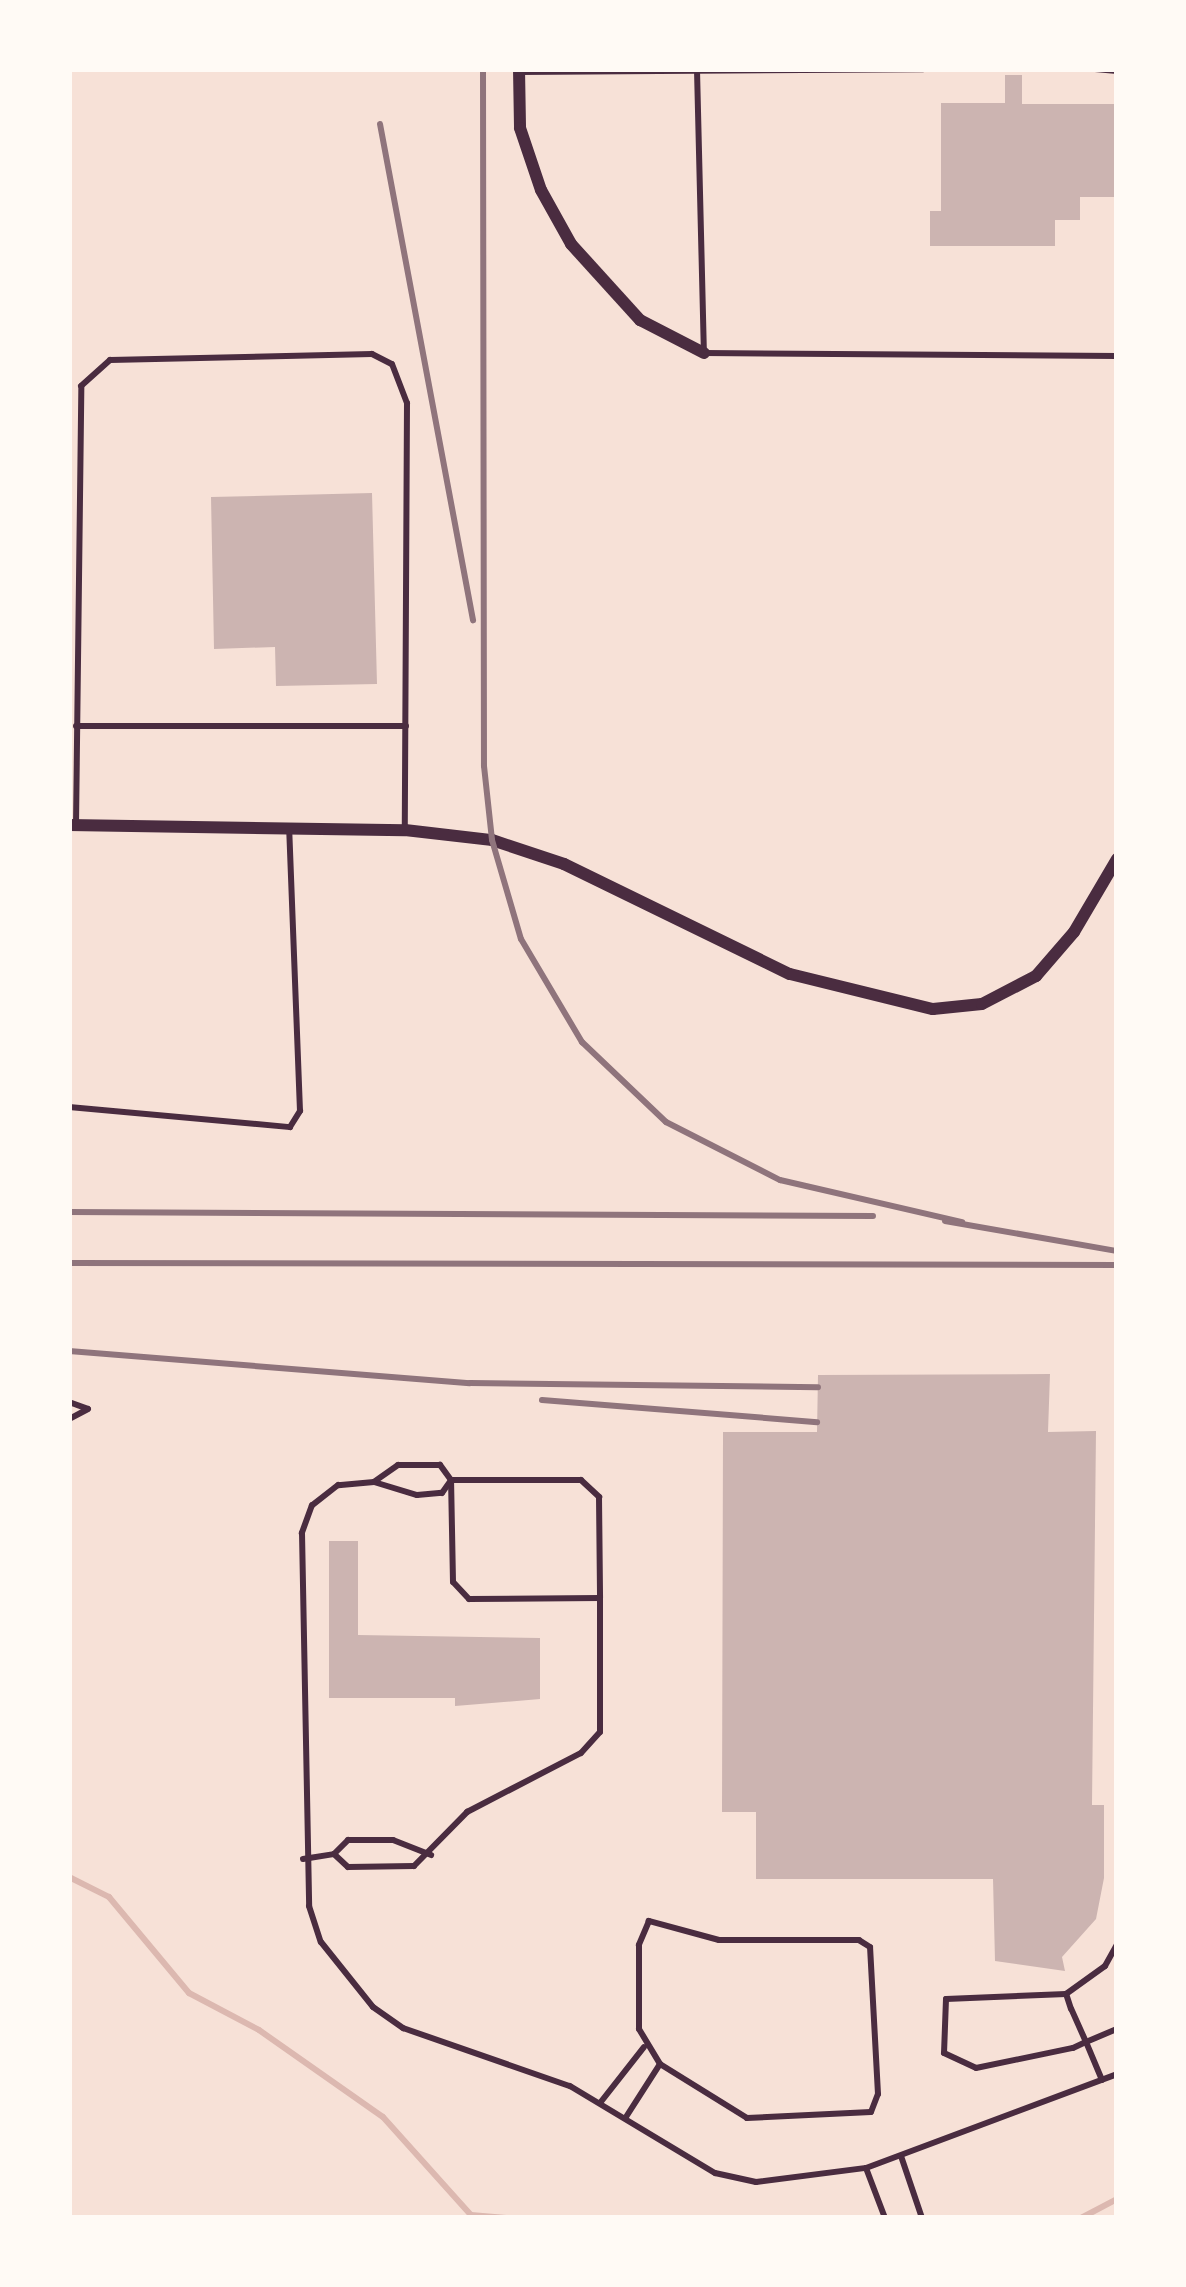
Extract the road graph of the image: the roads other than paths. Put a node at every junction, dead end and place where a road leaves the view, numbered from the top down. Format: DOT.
graph roads {
  1 [pos="923,69"];
  2 [pos="1095,69"];
  3 [pos="519,70"];
  4 [pos="698,70"];
  5 [pos="1117,70"];
  6 [pos="704,353"];
  7 [pos="1117,356"];
  8 [pos="76,726"];
  9 [pos="406,726"];
  10 [pos="72,825"];
  11 [pos="289,827"];
  12 [pos="405,830"];
  13 [pos="1117,859"];
  14 [pos="69,1107"];
  15 [pos="69,1402"];
  16 [pos="69,1419"];
  17 [pos="451,1480"];
  18 [pos="374,1482"];
  19 [pos="600,1598"];
  20 [pos="334,1854"];
  21 [pos="431,1855"];
  22 [pos="303,1859"];
  23 [pos="1117,1944"];
  24 [pos="1066,1994"];
  25 [pos="1117,2029"];
  26 [pos="1086,2042"];
  27 [pos="644,2047"];
  28 [pos="660,2063"];
  29 [pos="1117,2074"];
  30 [pos="1102,2080"];
  31 [pos="600,2103"];
  32 [pos="626,2117"];
  33 [pos="901,2156"];
  34 [pos="866,2168"];
  35 [pos="885,2218"];
  36 [pos="922,2218"];
  1 -- 4 [label="lane"];
  2 -- 5 [label="lane"];
  3 -- 4 [label="lane"];
  3 -- 6 [label="street"];
  4 -- 6 [label="lane"];
  6 -- 7 [label="lane"];
  8 -- 9 [label="lane"];
  8 -- 9 [label="lane"];
  8 -- 10 [label="lane"];
  9 -- 12 [label="lane"];
  10 -- 11 [label="street"];
  11 -- 12 [label="street"];
  11 -- 14 [label="lane"];
  12 -- 13 [label="street"];
  15 -- 16 [label="lane"];
  17 -- 18 [label="lane"];
  17 -- 18 [label="lane"];
  17 -- 19 [label="lane"];
  17 -- 19 [label="lane"];
  18 -- 22 [label="lane"];
  19 -- 21 [label="lane"];
  20 -- 21 [label="lane"];
  20 -- 21 [label="lane"];
  20 -- 22 [label="lane"];
  22 -- 31 [label="lane"];
  23 -- 24 [label="lane"];
  24 -- 26 [label="lane"];
  24 -- 26 [label="lane"];
  25 -- 26 [label="lane"];
  26 -- 30 [label="lane"];
  27 -- 28 [label="lane"];
  27 -- 28 [label="lane"];
  27 -- 31 [label="lane"];
  28 -- 32 [label="lane"];
  29 -- 30 [label="lane"];
  30 -- 33 [label="lane"];
  31 -- 32 [label="lane"];
  32 -- 34 [label="lane"];
  33 -- 34 [label="lane"];
  33 -- 36 [label="lane"];
  34 -- 35 [label="lane"];
}
